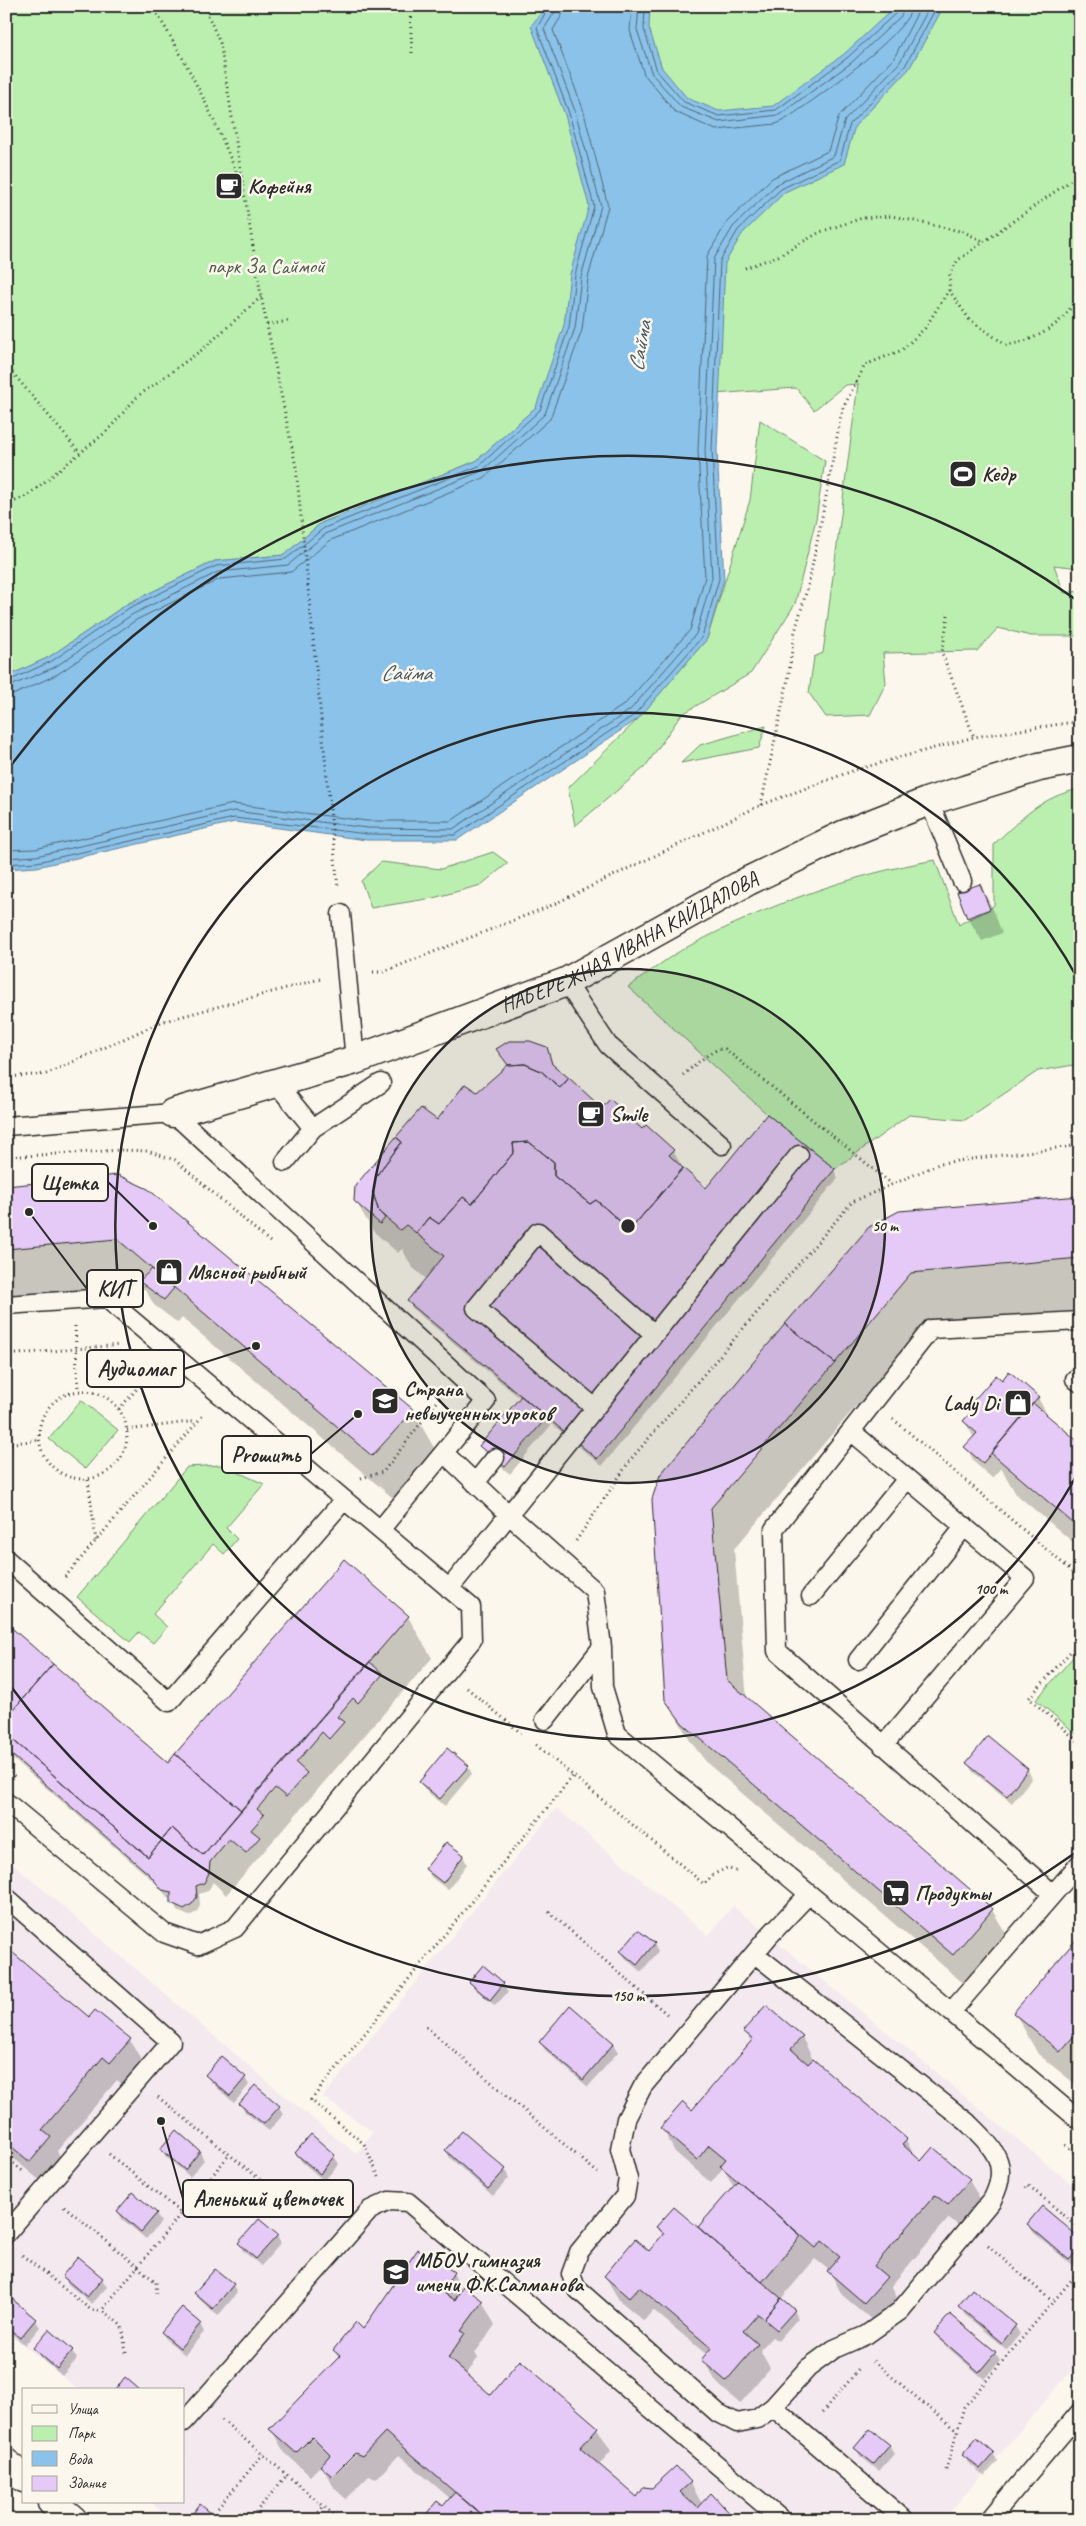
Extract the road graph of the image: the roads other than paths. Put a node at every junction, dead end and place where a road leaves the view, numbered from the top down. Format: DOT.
graph roads {
  1 [pos="1080,760"];
  2 [pos="929,801"];
  3 [pos="962,881"];
  4 [pos="341,914"];
  5 [pos="566,982"];
  6 [pos="355,1060"];
  7 [pos="276,1083"];
  8 [pos="381,1083"];
  9 [pos="173,1114"];
  10 [pos="6,1126"];
  11 [pos="313,1128"];
  12 [pos="722,1144"];
  13 [pos="799,1155"];
  14 [pos="285,1162"];
  15 [pos="6,1305"];
  16 [pos="1080,1321"];
  17 [pos="653,1332"];
  18 [pos="594,1407"];
  19 [pos="851,1432"];
  20 [pos="444,1452"];
  21 [pos="495,1458"];
  22 [pos="908,1479"];
  23 [pos="476,1483"];
  24 [pos="344,1500"];
  25 [pos="508,1514"];
  26 [pos="965,1526"];
  27 [pos="380,1530"];
  28 [pos="6,1559"];
  29 [pos="449,1589"];
  30 [pos="811,1596"];
  31 [pos="602,1647"];
  32 [pos="858,1660"];
  33 [pos="545,1720"];
  34 [pos="883,1746"];
  35 [pos="6,1802"];
  36 [pos="1080,1862"];
  37 [pos="1053,1894"];
  38 [pos="808,1895"];
  39 [pos="6,1897"];
  40 [pos="755,1954"];
  41 [pos="951,2012"];
  42 [pos="1077,2116"];
  43 [pos="6,2234"];
  44 [pos="773,2407"];
  45 [pos="1080,2412"];
  46 [pos="185,2421"];
  47 [pos="6,2463"];
  48 [pos="22,2476"];
  49 [pos="770,2516"];
  50 [pos="905,2520"];
  51 [pos="989,2520"];
  1 -- 2 [label="street, НАБЕРЕЖНАЯ ИВАНА КАЙДАЛОВА"];
  2 -- 3 [label="lane"];
  2 -- 5 [label="street, НАБЕРЕЖНАЯ ИВАНА КАЙДАЛОВА"];
  4 -- 6 [label="lane"];
  5 -- 6 [label="street, НАБЕРЕЖНАЯ ИВАНА КАЙДАЛОВА"];
  5 -- 12 [label="lane"];
  6 -- 7 [label="street, НАБЕРЕЖНАЯ ИВАНА КАЙДАЛОВА"];
  7 -- 9 [label="street, НАБЕРЕЖНАЯ ИВАНА КАЙДАЛОВА"];
  7 -- 11 [label="lane"];
  8 -- 11 [label="lane"];
  9 -- 10 [label="lane"];
  9 -- 20 [label="lane"];
  11 -- 14 [label="lane"];
  13 -- 17 [label="lane"];
  15 -- 24 [label="lane"];
  16 -- 19 [label="lane"];
  17 -- 18 [label="lane"];
  17 -- 18 [label="lane"];
  18 -- 25 [label="lane"];
  19 -- 22 [label="lane"];
  19 -- 34 [label="lane"];
  20 -- 23 [label="lane"];
  20 -- 27 [label="lane"];
  21 -- 23 [label="lane"];
  22 -- 26 [label="lane"];
  22 -- 30 [label="lane"];
  23 -- 25 [label="lane"];
  24 -- 27 [label="lane"];
  24 -- 28 [label="lane"];
  25 -- 29 [label="lane"];
  25 -- 31 [label="lane"];
  26 -- 32 [label="lane"];
  26 -- 34 [label="lane"];
  27 -- 29 [label="lane"];
  29 -- 35 [label="lane"];
  31 -- 33 [label="lane"];
  31 -- 38 [label="lane"];
  34 -- 37 [label="lane"];
  36 -- 37 [label="lane"];
  37 -- 41 [label="lane"];
  38 -- 40 [label="lane"];
  38 -- 41 [label="lane"];
  39 -- 43 [label="lane"];
  40 -- 44 [label="lane"];
  40 -- 44 [label="lane"];
  41 -- 42 [label="lane"];
  44 -- 50 [label="lane"];
  45 -- 51 [label="lane"];
  46 -- 49 [label="lane"];
  47 -- 48 [label="street"];
}
